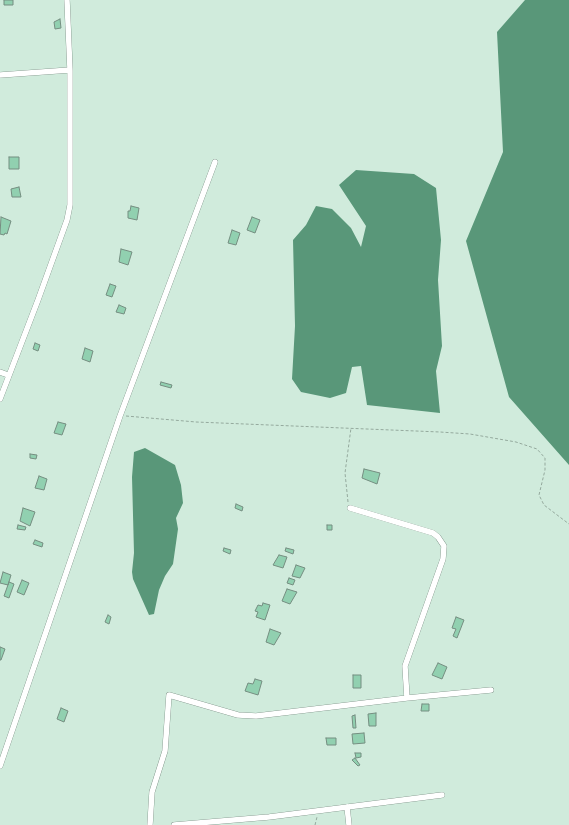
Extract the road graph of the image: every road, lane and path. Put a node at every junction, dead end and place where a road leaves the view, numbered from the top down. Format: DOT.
graph roads {
  1 [pos="67,0"];
  2 [pos="70,70"];
  3 [pos="0,75"];
  4 [pos="215,162"];
  5 [pos="0,372"];
  6 [pos="8,375"];
  7 [pos="0,399"];
  8 [pos="120,416"];
  9 [pos="351,427"];
  10 [pos="350,508"];
  11 [pos="569,524"];
  12 [pos="491,690"];
  13 [pos="407,698"];
  14 [pos="0,766"];
  15 [pos="442,795"];
  16 [pos="347,807"];
  17 [pos="150,825"];
  18 [pos="174,825"];
  19 [pos="349,825"];
  1 -- 2 [label="street"];
  2 -- 3 [label="street"];
  2 -- 6 [label="street"];
  4 -- 8 [label="street"];
  5 -- 6 [label="street"];
  6 -- 7 [label="street"];
  8 -- 9 [label="path"];
  8 -- 14 [label="street"];
  9 -- 10 [label="path"];
  9 -- 11 [label="path"];
  10 -- 13 [label="street"];
  12 -- 13 [label="street"];
  13 -- 17 [label="street"];
  15 -- 16 [label="street"];
  16 -- 18 [label="street"];
  16 -- 19 [label="street"];
}
